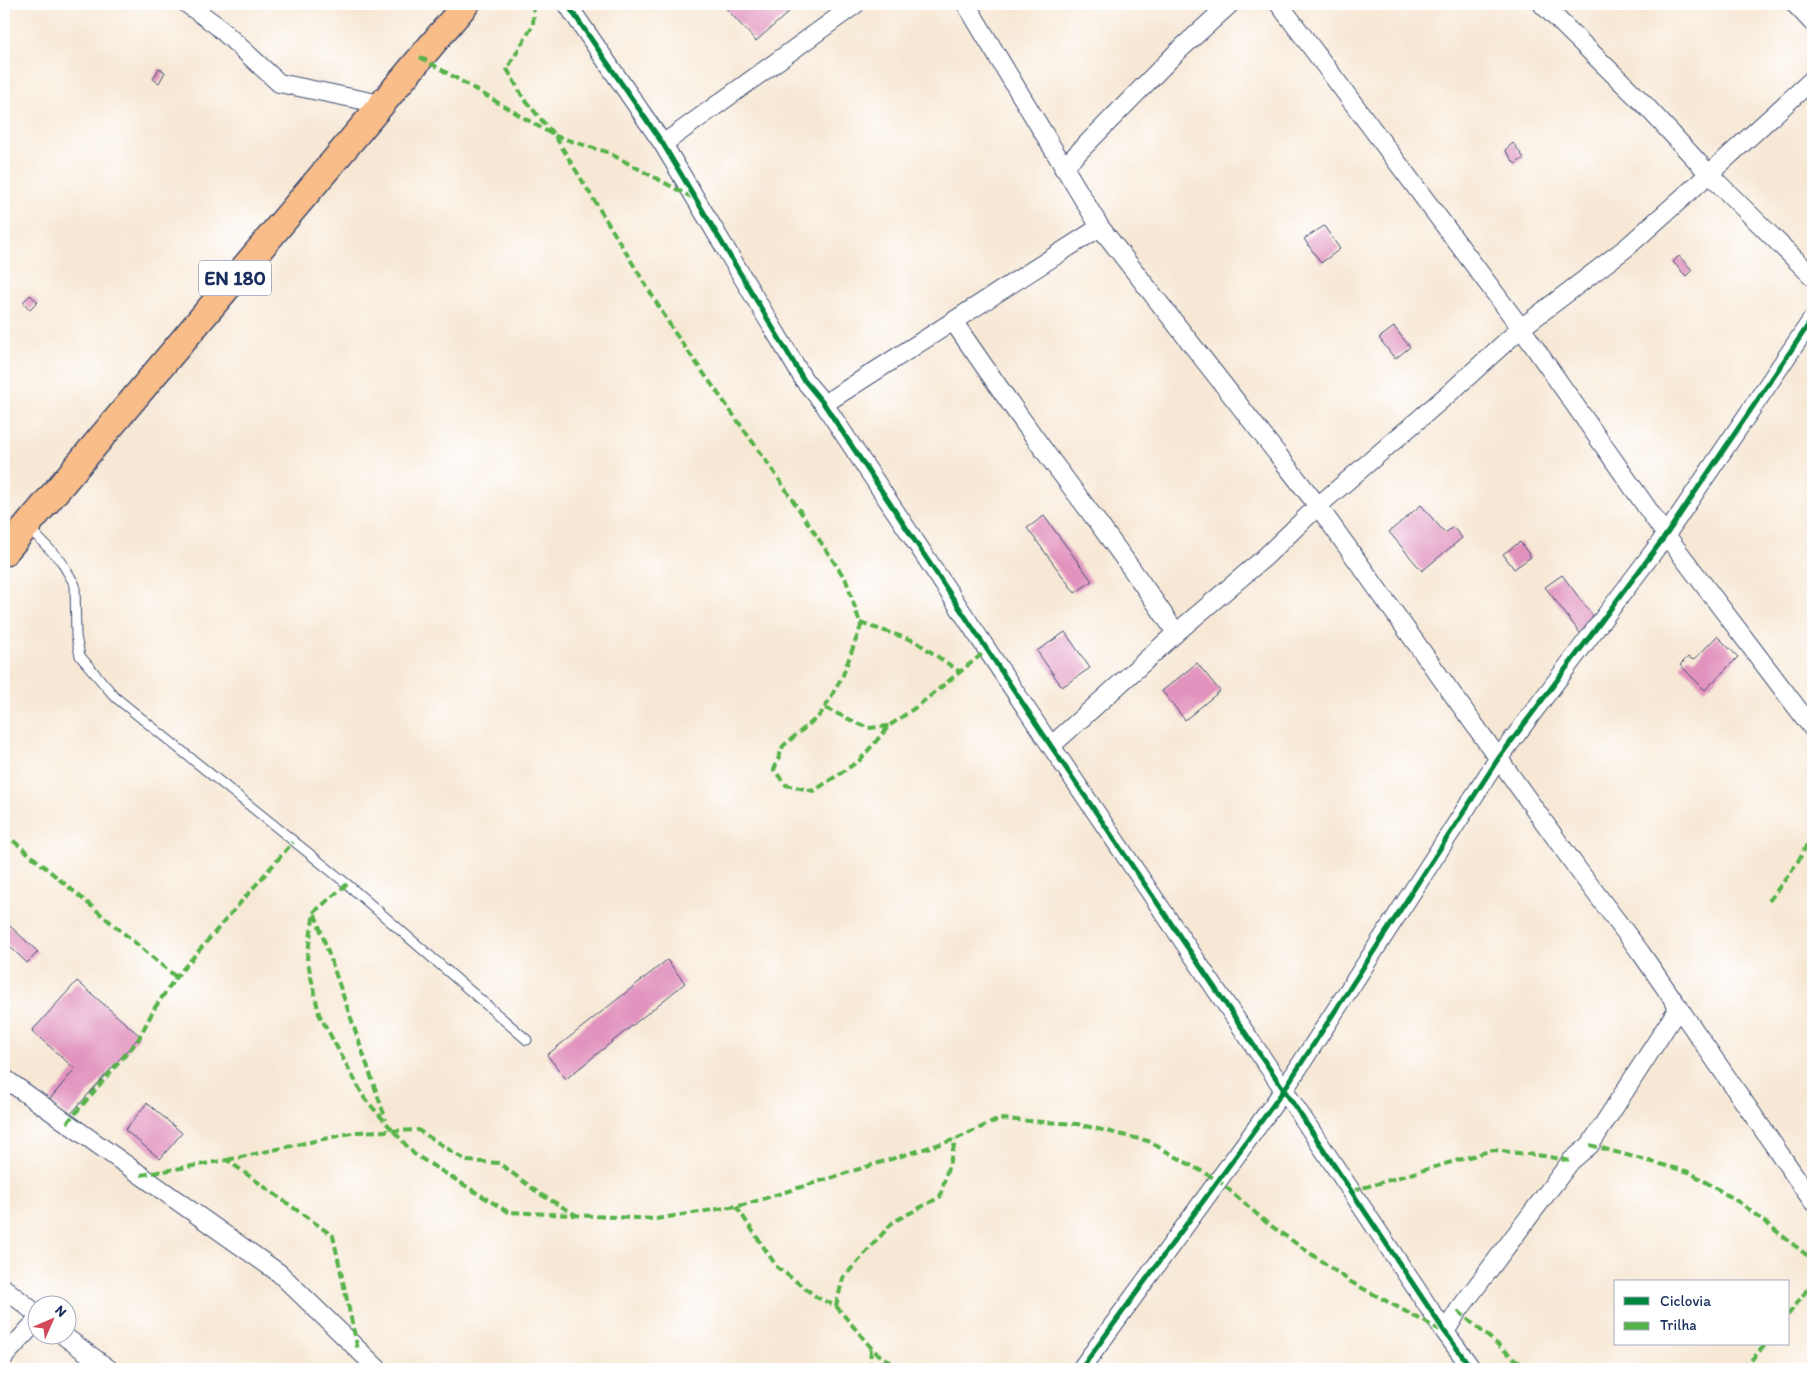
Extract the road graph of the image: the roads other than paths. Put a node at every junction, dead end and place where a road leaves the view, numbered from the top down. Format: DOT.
graph roads {
  1 [pos="187,4"];
  2 [pos="466,4"];
  3 [pos="567,4"];
  4 [pos="856,4"];
  5 [pos="966,4"];
  6 [pos="1230,4"];
  7 [pos="1279,4"];
  8 [pos="1542,4"];
  9 [pos="1795,4"];
  10 [pos="1813,22"];
  11 [pos="1813,79"];
  12 [pos="381,104"];
  13 [pos="663,144"];
  14 [pos="1063,168"];
  15 [pos="1709,174"];
  16 [pos="1100,227"];
  17 [pos="1813,277"];
  18 [pos="1813,318"];
  19 [pos="954,321"];
  20 [pos="1521,328"];
  21 [pos="824,404"];
  22 [pos="1318,506"];
  23 [pos="27,526"];
  24 [pos="1666,535"];
  25 [pos="4,553"];
  26 [pos="1176,633"];
  27 [pos="1813,729"];
  28 [pos="1051,746"];
  29 [pos="1498,759"];
  30 [pos="1679,1007"];
  31 [pos="527,1040"];
  32 [pos="4,1078"];
  33 [pos="1284,1090"];
  34 [pos="1813,1202"];
  35 [pos="4,1288"];
  36 [pos="28,1308"];
  37 [pos="28,1329"];
  38 [pos="1445,1332"];
  39 [pos="77,1346"];
  40 [pos="4,1357"];
  41 [pos="108,1369"];
  42 [pos="378,1369"];
  43 [pos="1081,1369"];
  44 [pos="1472,1369"];
  1 -- 12 [label="street"];
  2 -- 12 [label="main road, EN 180"];
  3 -- 13 [label="street"];
  4 -- 13 [label="street"];
  5 -- 14 [label="street"];
  6 -- 14 [label="street"];
  7 -- 20 [label="street"];
  8 -- 15 [label="street"];
  9 -- 10 [label="street"];
  11 -- 15 [label="street"];
  12 -- 23 [label="main road, EN 180"];
  13 -- 21 [label="street"];
  14 -- 16 [label="street"];
  15 -- 17 [label="street"];
  15 -- 20 [label="street"];
  16 -- 19 [label="street"];
  16 -- 22 [label="street"];
  18 -- 24 [label="street"];
  19 -- 21 [label="street"];
  19 -- 26 [label="street"];
  20 -- 22 [label="street"];
  20 -- 24 [label="street"];
  21 -- 28 [label="street"];
  22 -- 26 [label="street"];
  22 -- 29 [label="street"];
  23 -- 25 [label="main road, EN 180"];
  23 -- 31 [label="lane"];
  24 -- 27 [label="street"];
  24 -- 29 [label="street"];
  26 -- 28 [label="street"];
  28 -- 33 [label="street"];
  29 -- 30 [label="street"];
  29 -- 33 [label="street"];
  30 -- 34 [label="street"];
  30 -- 38 [label="street"];
  32 -- 42 [label="street"];
  33 -- 38 [label="street"];
  33 -- 43 [label="street"];
  35 -- 36 [label="street"];
  37 -- 40 [label="street"];
  38 -- 44 [label="street"];
  39 -- 41 [label="street"];
}
